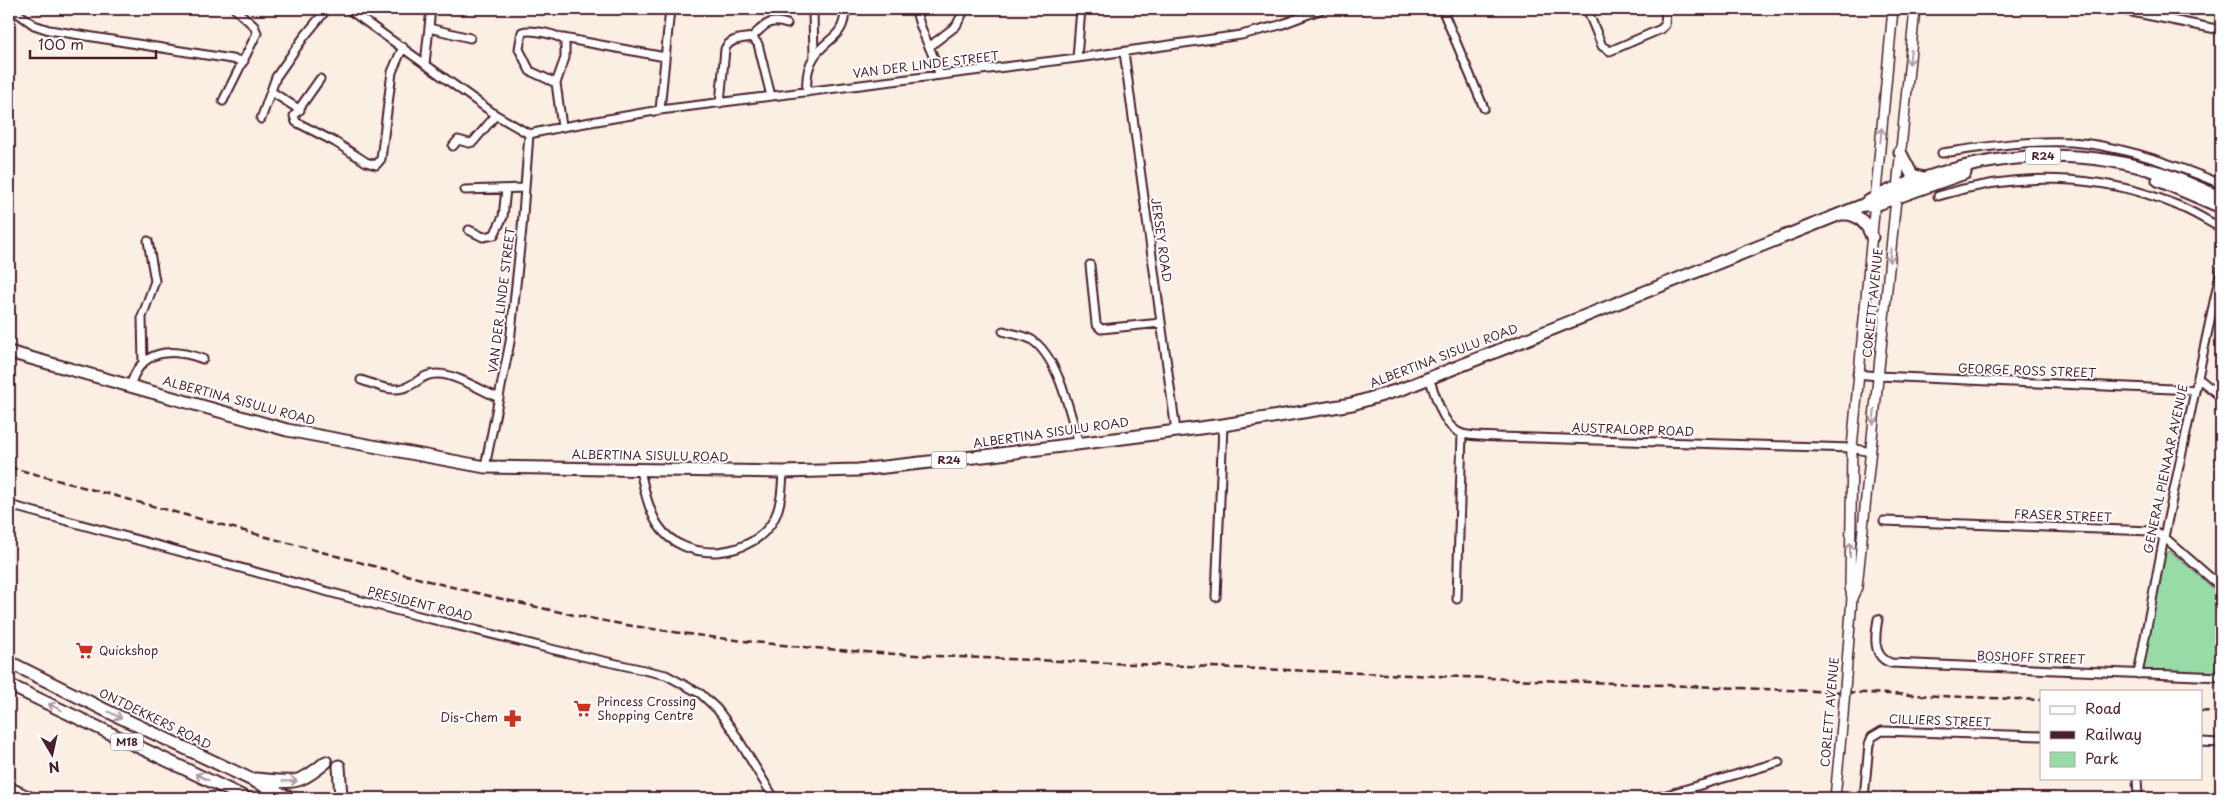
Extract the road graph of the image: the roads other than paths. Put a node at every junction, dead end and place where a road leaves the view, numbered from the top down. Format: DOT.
graph roads {
  1 [pos="12,9"];
  2 [pos="235,9"];
  3 [pos="327,9"];
  4 [pos="348,9"];
  5 [pos="431,9"];
  6 [pos="670,9"];
  7 [pos="845,9"];
  8 [pos="916,9"];
  9 [pos="965,9"];
  10 [pos="1082,9"];
  11 [pos="1322,9"];
  12 [pos="1442,9"];
  13 [pos="1587,9"];
  14 [pos="1666,9"];
  15 [pos="1893,9"];
  16 [pos="1915,9"];
  17 [pos="2117,9"];
  18 [pos="813,11"];
  19 [pos="787,24"];
  20 [pos="429,28"];
  21 [pos="2221,30"];
  22 [pos="752,37"];
  23 [pos="470,38"];
  24 [pos="563,38"];
  25 [pos="930,46"];
  26 [pos="403,47"];
  27 [pos="1124,52"];
  28 [pos="665,57"];
  29 [pos="814,57"];
  30 [pos="1077,58"];
  31 [pos="244,61"];
  32 [pos="425,64"];
  33 [pos="939,74"];
  34 [pos="320,79"];
  35 [pos="556,83"];
  36 [pos="272,92"];
  37 [pos="806,92"];
  38 [pos="771,96"];
  39 [pos="223,101"];
  40 [pos="720,103"];
  41 [pos="1484,108"];
  42 [pos="300,110"];
  43 [pos="660,110"];
  44 [pos="496,115"];
  45 [pos="260,119"];
  46 [pos="562,126"];
  47 [pos="529,134"];
  48 [pos="453,146"];
  49 [pos="1900,152"];
  50 [pos="1942,153"];
  51 [pos="1923,178"];
  52 [pos="2221,184"];
  53 [pos="525,188"];
  54 [pos="506,189"];
  55 [pos="465,190"];
  56 [pos="1897,192"];
  57 [pos="1938,196"];
  58 [pos="1875,200"];
  59 [pos="2221,201"];
  60 [pos="1837,215"];
  61 [pos="2221,228"];
  62 [pos="468,230"];
  63 [pos="1872,236"];
  64 [pos="148,241"];
  65 [pos="1090,265"];
  66 [pos="2221,269"];
  67 [pos="1161,323"];
  68 [pos="1003,331"];
  69 [pos="9,352"];
  70 [pos="203,359"];
  71 [pos="143,363"];
  72 [pos="1857,374"];
  73 [pos="1878,376"];
  74 [pos="1429,378"];
  75 [pos="2198,378"];
  76 [pos="362,380"];
  77 [pos="130,387"];
  78 [pos="2195,390"];
  79 [pos="2221,397"];
  80 [pos="500,398"];
  81 [pos="1223,425"];
  82 [pos="1176,431"];
  83 [pos="1462,434"];
  84 [pos="1079,444"];
  85 [pos="1852,448"];
  86 [pos="1870,452"];
  87 [pos="485,467"];
  88 [pos="640,470"];
  89 [pos="783,472"];
  90 [pos="9,505"];
  91 [pos="1884,521"];
  92 [pos="2164,536"];
  93 [pos="2221,587"];
  94 [pos="1216,597"];
  95 [pos="1852,598"];
  96 [pos="1457,599"];
  97 [pos="1878,619"];
  98 [pos="9,662"];
  99 [pos="2138,674"];
  100 [pos="2221,677"];
  101 [pos="9,685"];
  102 [pos="2040,736"];
  103 [pos="2202,742"];
  104 [pos="2221,743"];
  105 [pos="326,762"];
  106 [pos="1779,762"];
  107 [pos="339,766"];
  108 [pos="248,778"];
  109 [pos="2137,780"];
  110 [pos="9,786"];
  111 [pos="34,798"];
  112 [pos="246,798"];
  113 [pos="290,798"];
  114 [pos="341,798"];
  115 [pos="774,798"];
  116 [pos="1656,798"];
  117 [pos="1835,798"];
  118 [pos="1864,798"];
  119 [pos="2138,798"];
  1 -- 31 [label="street"];
  2 -- 31 [label="street"];
  3 -- 36 [label="street"];
  4 -- 26 [label="street"];
  5 -- 20 [label="street"];
  6 -- 28 [label="street"];
  7 -- 29 [label="street"];
  8 -- 25 [label="street"];
  9 -- 25 [label="street"];
  10 -- 30 [label="street"];
  11 -- 27 [label="street, VAN DER LINDE STREET"];
  12 -- 41 [label="street"];
  13 -- 14 [label="street"];
  58 -- 15 [label="street, CORLETT AVENUE, one-way"];
  16 -- 49 [label="street, CORLETT AVENUE, one-way"];
  17 -- 21 [label="street"];
  18 -- 29 [label="street"];
  19 -- 22 [label="street"];
  20 -- 23 [label="street"];
  20 -- 32 [label="street"];
  22 -- 38 [label="street"];
  22 -- 40 [label="street"];
  24 -- 28 [label="street"];
  24 -- 35 [label="street"];
  24 -- 35 [label="street"];
  25 -- 33 [label="street"];
  26 -- 32 [label="street"];
  26 -- 42 [label="street"];
  27 -- 30 [label="street, VAN DER LINDE STREET"];
  27 -- 67 [label="street, JERSEY ROAD"];
  28 -- 43 [label="street"];
  29 -- 37 [label="street"];
  30 -- 33 [label="street, VAN DER LINDE STREET"];
  31 -- 39 [label="street"];
  32 -- 44 [label="street"];
  33 -- 37 [label="street, VAN DER LINDE STREET"];
  34 -- 42 [label="street"];
  35 -- 46 [label="street"];
  36 -- 42 [label="street"];
  36 -- 45 [label="street"];
  37 -- 38 [label="street, VAN DER LINDE STREET"];
  38 -- 40 [label="street, VAN DER LINDE STREET"];
  40 -- 43 [label="street, VAN DER LINDE STREET"];
  43 -- 46 [label="street, VAN DER LINDE STREET"];
  44 -- 47 [label="street"];
  44 -- 48 [label="street"];
  46 -- 47 [label="street, VAN DER LINDE STREET"];
  47 -- 53 [label="street, VAN DER LINDE STREET"];
  49 -- 51 [label="main road"];
  49 -- 56 [label="street, CORLETT AVENUE"];
  50 -- 52 [label="street"];
  51 -- 56 [label="main road, ALBERTINA SISULU ROAD / R24"];
  51 -- 59 [label="main road, ALBERTINA SISULU ROAD / R24"];
  53 -- 54 [label="street"];
  53 -- 80 [label="street, VAN DER LINDE STREET"];
  54 -- 55 [label="street"];
  54 -- 62 [label="street"];
  56 -- 58 [label="main road, ALBERTINA SISULU ROAD / R24"];
  56 -- 59 [label="main road, ALBERTINA SISULU ROAD / R24"];
  56 -- 73 [label="street, CORLETT AVENUE, one-way"];
  57 -- 61 [label="street"];
  58 -- 60 [label="main road, ALBERTINA SISULU ROAD / R24"];
  58 -- 63 [label="street, CORLETT AVENUE"];
  60 -- 63 [label="main road"];
  60 -- 74 [label="main road, ALBERTINA SISULU ROAD / R24"];
  63 -- 72 [label="street, CORLETT AVENUE"];
  64 -- 71 [label="street"];
  65 -- 67 [label="street"];
  66 -- 75 [label="street, GENERAL PIENAAR AVENUE"];
  67 -- 82 [label="street, JERSEY ROAD"];
  68 -- 84 [label="street"];
  69 -- 77 [label="main road, ALBERTINA SISULU ROAD / R24"];
  70 -- 71 [label="street"];
  71 -- 77 [label="street"];
  72 -- 73 [label="street, GEORGE ROSS STREET"];
  72 -- 85 [label="street, CORLETT AVENUE"];
  73 -- 78 [label="street, GEORGE ROSS STREET"];
  73 -- 86 [label="street, CORLETT AVENUE, one-way"];
  74 -- 81 [label="main road, ALBERTINA SISULU ROAD / R24"];
  74 -- 83 [label="street"];
  75 -- 78 [label="street, GENERAL PIENAAR AVENUE"];
  75 -- 79 [label="street"];
  76 -- 80 [label="street"];
  77 -- 87 [label="main road, ALBERTINA SISULU ROAD / R24"];
  78 -- 92 [label="street, GENERAL PIENAAR AVENUE"];
  80 -- 87 [label="street, VAN DER LINDE STREET"];
  81 -- 82 [label="main road, ALBERTINA SISULU ROAD / R24"];
  81 -- 94 [label="street"];
  82 -- 84 [label="main road, ALBERTINA SISULU ROAD / R24"];
  83 -- 85 [label="street, AUSTRALORP ROAD"];
  83 -- 96 [label="street"];
  84 -- 89 [label="main road, ALBERTINA SISULU ROAD / R24"];
  85 -- 86 [label="street, AUSTRALORP ROAD"];
  95 -- 85 [label="street, CORLETT AVENUE, one-way"];
  86 -- 95 [label="street, CORLETT AVENUE"];
  87 -- 88 [label="main road, ALBERTINA SISULU ROAD / R24"];
  88 -- 89 [label="main road, ALBERTINA SISULU ROAD / R24"];
  88 -- 89 [label="street"];
  90 -- 115 [label="street, PRESIDENT ROAD"];
  91 -- 92 [label="street, FRASER STREET"];
  92 -- 93 [label="street, FRASER STREET"];
  92 -- 99 [label="street, GENERAL PIENAAR AVENUE"];
  95 -- 117 [label="street, CORLETT AVENUE, bridge"];
  97 -- 99 [label="street, BOSHOFF STREET"];
  98 -- 108 [label="main road, ONTDEKKERS ROAD / M18, one-way"];
  99 -- 100 [label="street, BOSHOFF STREET"];
  112 -- 101 [label="main road, M18, one-way"];
  102 -- 118 [label="street, CILLIERS STREET"];
  103 -- 104 [label="street"];
  108 -- 105 [label="main road, one-way"];
  106 -- 116 [label="street"];
  107 -- 114 [label="main road"];
  108 -- 113 [label="main road, ONTDEKKERS ROAD / M18"];
  109 -- 119 [label="street"];
  110 -- 111 [label="street"];
}
